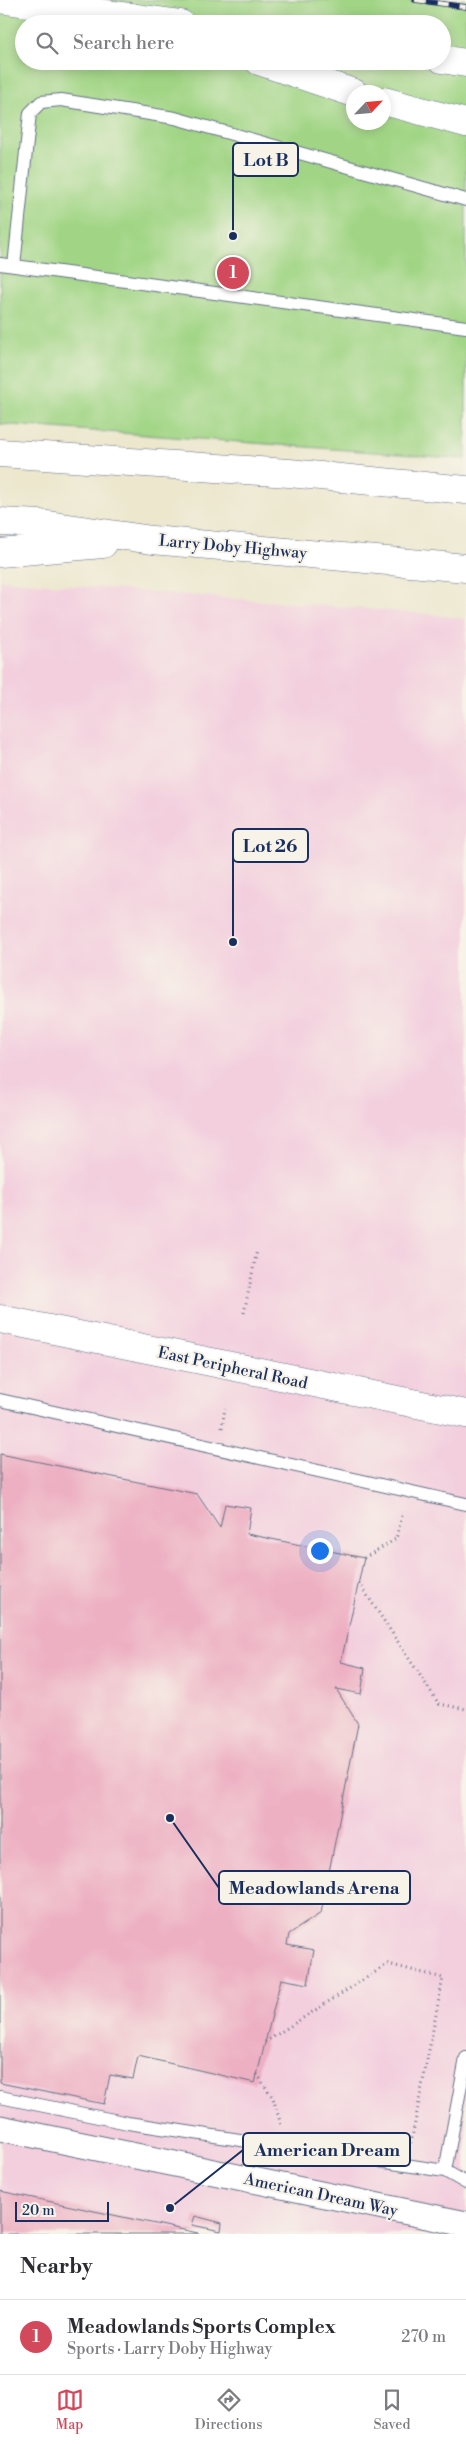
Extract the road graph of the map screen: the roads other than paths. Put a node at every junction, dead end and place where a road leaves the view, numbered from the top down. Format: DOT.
graph roads {
  1 [pos="5,0"];
  2 [pos="108,15"];
  3 [pos="451,61"];
  4 [pos="466,63"];
  5 [pos="286,70"];
  6 [pos="346,90"];
  7 [pos="391,103"];
  8 [pos="466,123"];
  9 [pos="466,200"];
  10 [pos="0,264"];
  11 [pos="14,266"];
  12 [pos="466,327"];
  13 [pos="0,454"];
  14 [pos="463,489"];
  15 [pos="0,522"];
  16 [pos="152,540"];
  17 [pos="0,553"];
  18 [pos="466,568"];
  19 [pos="0,1319"];
  20 [pos="0,1400"];
  21 [pos="466,1414"];
  22 [pos="466,1504"];
  23 [pos="466,2058"];
  24 [pos="0,2097"];
  25 [pos="0,2128"];
  26 [pos="445,2171"];
  27 [pos="466,2183"];
  28 [pos="466,2224"];
  1 -- 2 [label="main road"];
  3 -- 4 [label="main road"];
  5 -- 6 [label="main road"];
  7 -- 8 [label="main road"];
  9 -- 11 [label="lane"];
  10 -- 11 [label="lane"];
  11 -- 12 [label="lane"];
  13 -- 14 [label="main road"];
  15 -- 16 [label="main road, Larry Doby Highway"];
  16 -- 17 [label="main road"];
  16 -- 18 [label="main road, Larry Doby Highway"];
  19 -- 21 [label="main road, East Peripheral Road"];
  20 -- 22 [label="lane"];
  23 -- 26 [label="lane"];
  24 -- 26 [label="lane"];
  25 -- 28 [label="street, American Dream Way"];
  26 -- 27 [label="lane"];
}
